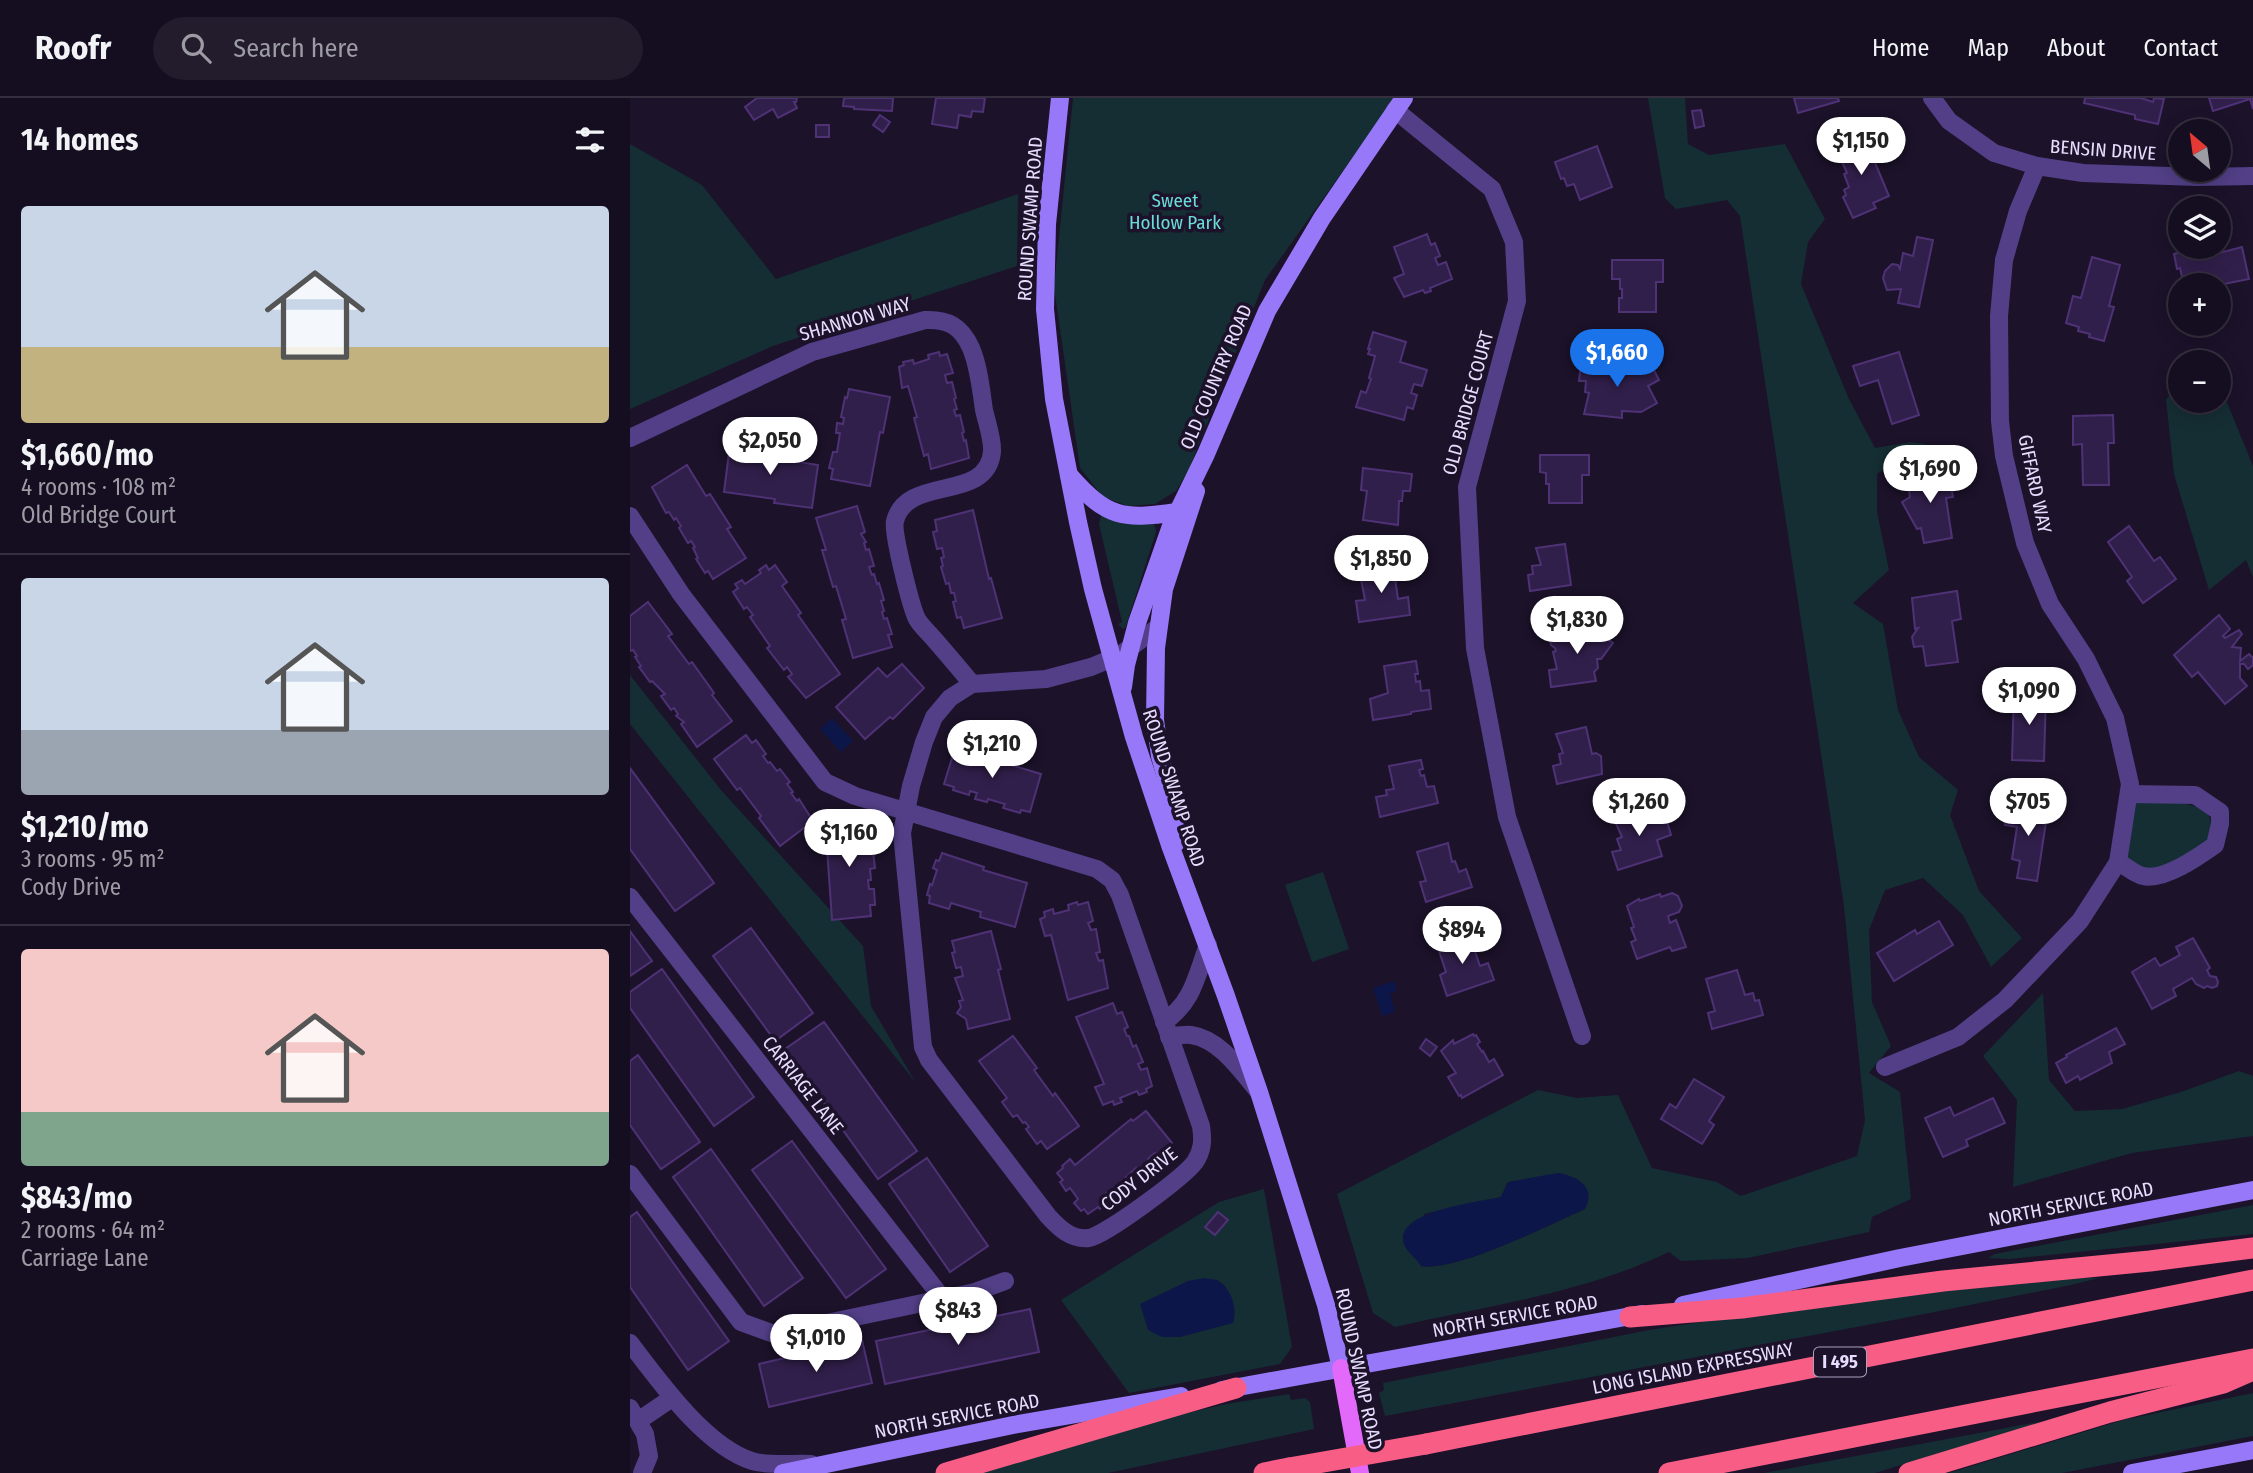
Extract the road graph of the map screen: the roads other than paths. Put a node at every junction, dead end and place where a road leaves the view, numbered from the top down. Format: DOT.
graph roads {
  1 [pos="1060,98"];
  2 [pos="1932,98"];
  3 [pos="1400,104"];
  4 [pos="2037,166"];
  5 [pos="2253,176"];
  6 [pos="630,438"];
  7 [pos="1206,454"];
  8 [pos="1068,474"];
  9 [pos="1177,512"];
  10 [pos="630,516"];
  11 [pos="1157,628"];
  12 [pos="1130,648"];
  13 [pos="1111,659"];
  14 [pos="972,684"];
  15 [pos="1122,698"];
  16 [pos="2129,794"];
  17 [pos="906,812"];
  18 [pos="2118,862"];
  19 [pos="1179,871"];
  20 [pos="630,897"];
  21 [pos="1208,945"];
  22 [pos="1166,1029"];
  23 [pos="1582,1036"];
  24 [pos="1885,1067"];
  25 [pos="1259,1092"];
  26 [pos="630,1174"];
  27 [pos="2253,1190"];
  28 [pos="2253,1248"];
  29 [pos="2253,1280"];
  30 [pos="1005,1281"];
  31 [pos="943,1299"];
  32 [pos="1630,1317"];
  33 [pos="630,1343"];
  34 [pos="2253,1359"];
  35 [pos="1341,1368"];
  36 [pos="2253,1370"];
  37 [pos="1236,1388"];
  38 [pos="672,1398"];
  39 [pos="634,1414"];
  40 [pos="2253,1450"];
  41 [pos="825,1465"];
  42 [pos="642,1473"];
  43 [pos="783,1473"];
  44 [pos="946,1473"];
  45 [pos="1264,1473"];
  46 [pos="1360,1473"];
  47 [pos="1669,1473"];
  48 [pos="1909,1473"];
  49 [pos="2132,1473"];
  1 -- 8 [label="main road, ROUND SWAMP ROAD"];
  2 -- 4 [label="street, BENSIN DRIVE"];
  3 -- 7 [label="main road, OLD COUNTRY ROAD"];
  3 -- 23 [label="street, OLD BRIDGE COURT"];
  4 -- 5 [label="street, BENSIN DRIVE"];
  4 -- 16 [label="street, GIFFARD WAY"];
  6 -- 14 [label="street, SHANNON WAY"];
  7 -- 9 [label="main road, OLD COUNTRY ROAD"];
  7 -- 11 [label="main road"];
  8 -- 9 [label="main road"];
  8 -- 13 [label="main road, ROUND SWAMP ROAD"];
  9 -- 12 [label="main road, OLD COUNTRY ROAD"];
  10 -- 17 [label="street"];
  11 -- 12 [label="street"];
  11 -- 19 [label="main road"];
  12 -- 13 [label="street"];
  12 -- 15 [label="main road, OLD COUNTRY ROAD"];
  13 -- 14 [label="street"];
  13 -- 15 [label="main road, ROUND SWAMP ROAD"];
  14 -- 17 [label="street, CODY DRIVE"];
  15 -- 19 [label="main road, ROUND SWAMP ROAD"];
  16 -- 18 [label="street, GIFFARD WAY"];
  16 -- 18 [label="street"];
  17 -- 22 [label="street, CODY DRIVE"];
  17 -- 22 [label="street, CODY DRIVE"];
  18 -- 24 [label="street, GIFFARD WAY"];
  19 -- 21 [label="main road, ROUND SWAMP ROAD"];
  20 -- 31 [label="street, CARRIAGE LANE"];
  21 -- 22 [label="street"];
  21 -- 25 [label="main road, ROUND SWAMP ROAD"];
  22 -- 25 [label="street"];
  25 -- 35 [label="main road, ROUND SWAMP ROAD"];
  26 -- 31 [label="street"];
  27 -- 32 [label="main road, NORTH SERVICE ROAD"];
  28 -- 32 [label="highway"];
  29 -- 45 [label="highway, LONG ISLAND EXPRESSWAY / I 495, bridge"];
  30 -- 31 [label="street"];
  32 -- 35 [label="main road, NORTH SERVICE ROAD"];
  33 -- 38 [label="street"];
  34 -- 47 [label="highway"];
  35 -- 37 [label="main road, NORTH SERVICE ROAD"];
  35 -- 46 [label="main road, ROUND SWAMP ROAD"];
  36 -- 48 [label="highway"];
  37 -- 41 [label="main road, NORTH SERVICE ROAD"];
  37 -- 44 [label="highway"];
  38 -- 39 [label="street"];
  38 -- 41 [label="street"];
  39 -- 42 [label="street"];
  40 -- 49 [label="main road"];
  41 -- 43 [label="main road, NORTH SERVICE ROAD"];
}
